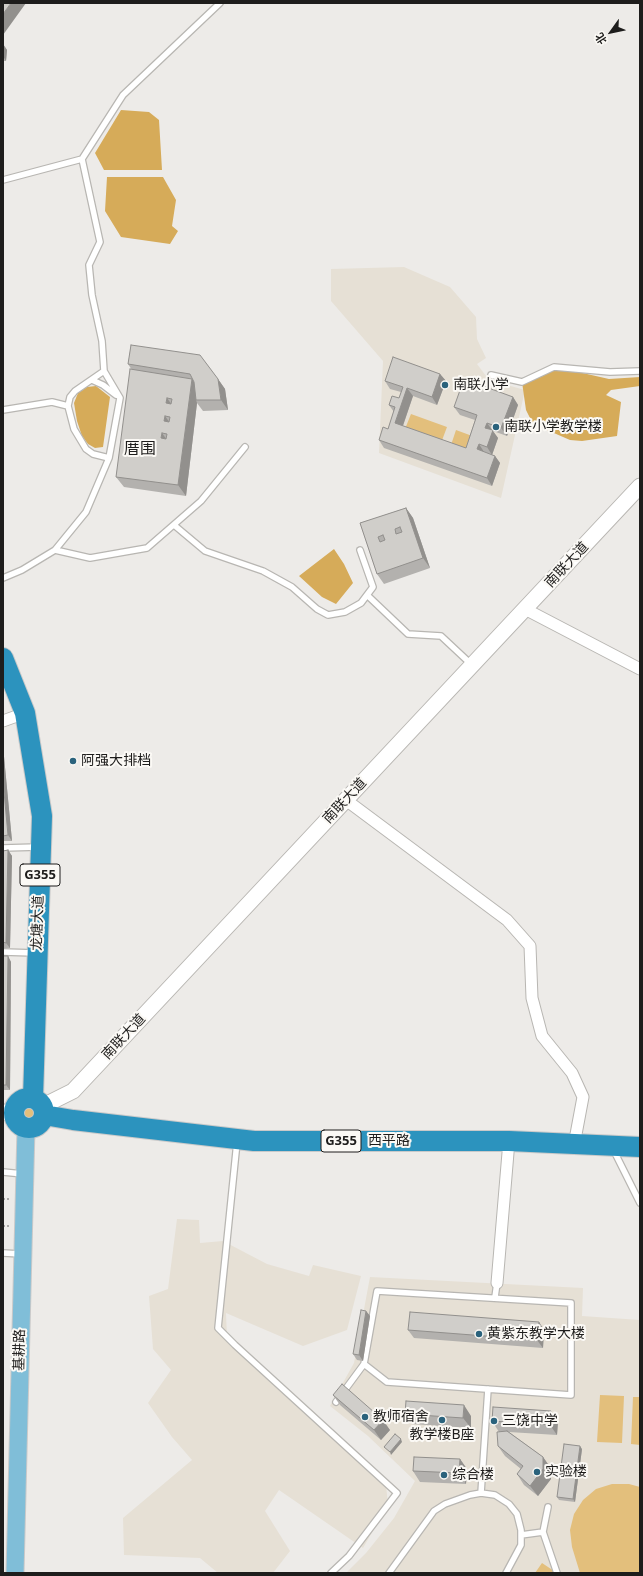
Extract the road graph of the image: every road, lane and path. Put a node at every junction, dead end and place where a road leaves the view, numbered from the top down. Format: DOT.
graph roads {
  1 [pos="220,3"];
  2 [pos="82,159"];
  3 [pos="3,180"];
  4 [pos="104,371"];
  5 [pos="640,371"];
  6 [pos="491,375"];
  7 [pos="92,380"];
  8 [pos="120,398"];
  9 [pos="68,406"];
  10 [pos="3,410"];
  11 [pos="245,448"];
  12 [pos="109,458"];
  13 [pos="640,486"];
  14 [pos="174,525"];
  15 [pos="55,550"];
  16 [pos="360,550"];
  17 [pos="3,578"];
  18 [pos="367,595"];
  19 [pos="525,609"];
  20 [pos="3,658"];
  21 [pos="472,665"];
  22 [pos="640,670"];
  23 [pos="3,676"];
  24 [pos="16,716"];
  25 [pos="346,800"];
  26 [pos="38,847"];
  27 [pos="3,848"];
  28 [pos="3,952"];
  29 [pos="35,953"];
  30 [pos="37,1104"];
  31 [pos="14,1118"];
  32 [pos="237,1139"];
  33 [pos="509,1141"];
  34 [pos="574,1145"];
  35 [pos="612,1147"];
  36 [pos="640,1148"];
  37 [pos="3,1172"];
  38 [pos="25,1174"];
  39 [pos="640,1203"];
  40 [pos="3,1253"];
  41 [pos="22,1255"];
  42 [pos="497,1283"];
  43 [pos="495,1297"];
  44 [pos="364,1364"];
  45 [pos="488,1389"];
  46 [pos="336,1402"];
  47 [pos="481,1493"];
  48 [pos="548,1507"];
  49 [pos="543,1532"];
  50 [pos="521,1535"];
  51 [pos="15,1573"];
  52 [pos="331,1573"];
  53 [pos="389,1573"];
  54 [pos="506,1573"];
  55 [pos="557,1573"];
  1 -- 2 [label="lane"];
  2 -- 3 [label="lane"];
  2 -- 4 [label="lane"];
  4 -- 7 [label="lane"];
  4 -- 8 [label="lane"];
  5 -- 6 [label="lane"];
  7 -- 8 [label="lane"];
  7 -- 9 [label="lane"];
  8 -- 12 [label="lane"];
  9 -- 10 [label="lane"];
  9 -- 12 [label="lane"];
  11 -- 14 [label="lane"];
  12 -- 15 [label="lane"];
  13 -- 19 [label="street, 南联大道"];
  14 -- 15 [label="lane"];
  14 -- 18 [label="lane"];
  15 -- 17 [label="lane"];
  16 -- 18 [label="lane"];
  18 -- 21 [label="lane"];
  19 -- 21 [label="street, 南联大道"];
  19 -- 22 [label="street"];
  20 -- 24 [label="highway, 龙塘大道 / G355"];
  21 -- 25 [label="street, 南联大道"];
  23 -- 24 [label="highway, 龙塘大道 / G355"];
  24 -- 26 [label="highway, 龙塘大道 / G355"];
  25 -- 30 [label="street, 南联大道"];
  25 -- 34 [label="street"];
  26 -- 27 [label="lane"];
  26 -- 29 [label="highway, 龙塘大道 / G355"];
  28 -- 29 [label="lane"];
  29 -- 30 [label="highway, 龙塘大道 / G355"];
  30 -- 31 [label="highway"];
  30 -- 31 [label="highway"];
  30 -- 32 [label="highway, 西平路 / G355"];
  31 -- 38 [label="main road, 基耕路"];
  32 -- 33 [label="highway, 西平路 / G355"];
  32 -- 52 [label="lane"];
  33 -- 34 [label="highway, 西平路 / G355"];
  33 -- 42 [label="street"];
  34 -- 35 [label="highway, 西平路 / G355"];
  35 -- 36 [label="highway, 西平路 / G355"];
  35 -- 39 [label="lane"];
  37 -- 38 [label="lane"];
  38 -- 41 [label="main road, 基耕路"];
  40 -- 41 [label="lane"];
  41 -- 51 [label="main road, 基耕路"];
  42 -- 43 [label="lane"];
  43 -- 44 [label="lane"];
  43 -- 45 [label="lane"];
  44 -- 45 [label="lane"];
  44 -- 46 [label="lane"];
  45 -- 47 [label="lane"];
  47 -- 50 [label="lane"];
  47 -- 53 [label="lane"];
  48 -- 49 [label="lane"];
  49 -- 50 [label="lane"];
  49 -- 55 [label="lane"];
  50 -- 54 [label="lane"];
}
